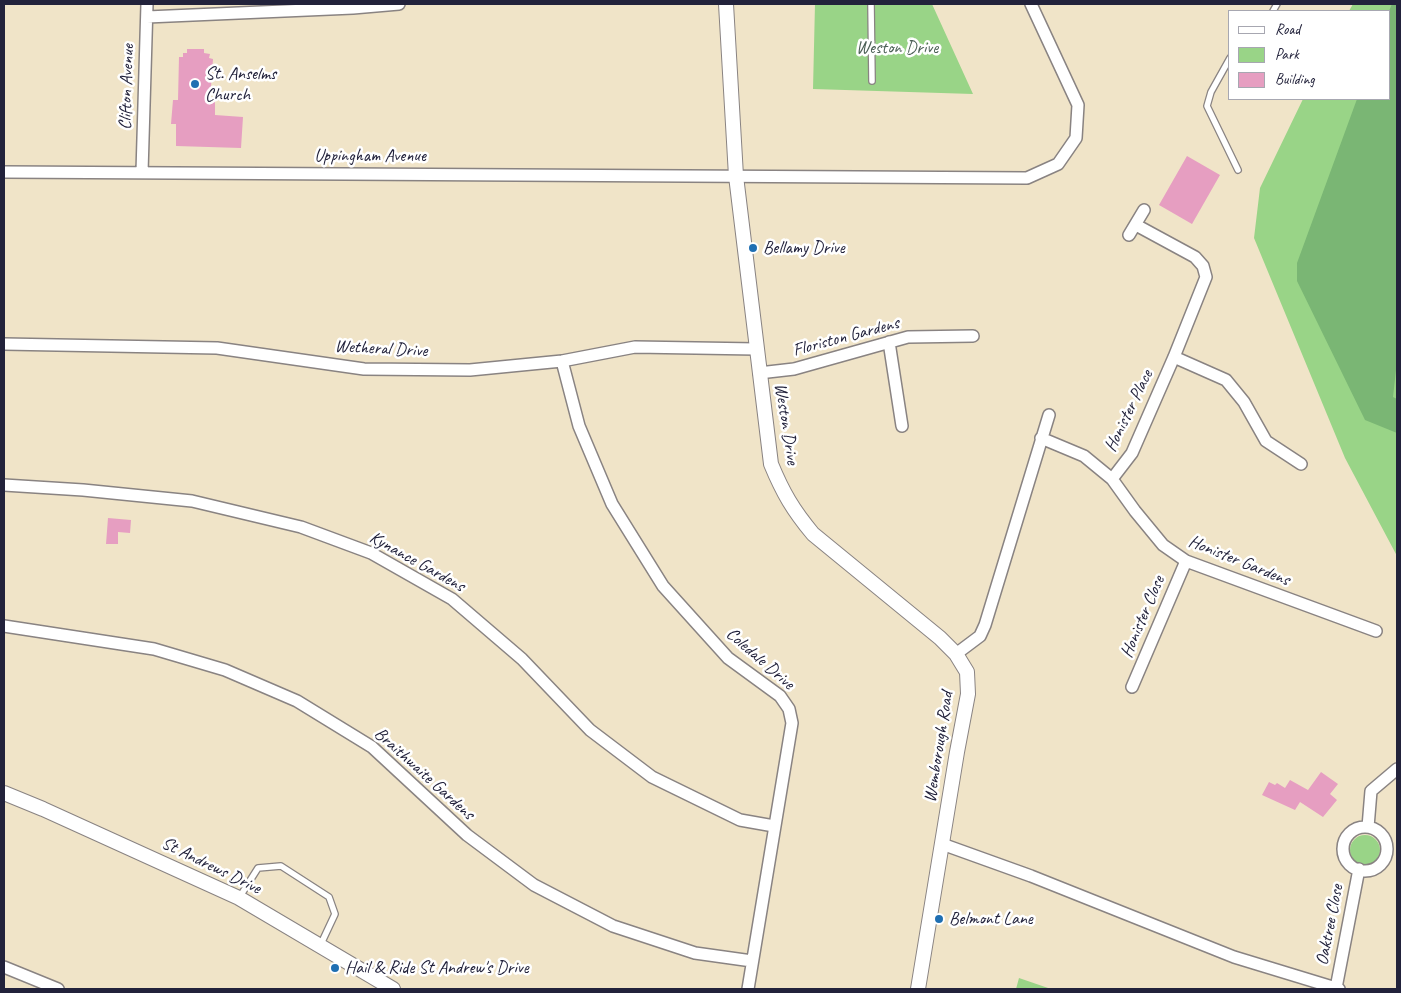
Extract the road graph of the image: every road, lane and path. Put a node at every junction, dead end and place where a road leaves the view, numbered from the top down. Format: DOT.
graph roads {
  1 [pos="147,4"];
  2 [pos="399,4"];
  3 [pos="726,4"];
  4 [pos="871,4"];
  5 [pos="1031,4"];
  6 [pos="147,17"];
  7 [pos="1228,62"];
  8 [pos="872,81"];
  9 [pos="1238,170"];
  10 [pos="4,172"];
  11 [pos="142,172"];
  12 [pos="736,176"];
  13 [pos="1144,210"];
  14 [pos="1136,225"];
  15 [pos="1129,235"];
  16 [pos="973,336"];
  17 [pos="889,342"];
  18 [pos="4,344"];
  19 [pos="756,349"];
  20 [pos="1174,357"];
  21 [pos="562,361"];
  22 [pos="759,373"];
  23 [pos="1049,415"];
  24 [pos="902,426"];
  25 [pos="1041,438"];
  26 [pos="1301,464"];
  27 [pos="1112,479"];
  28 [pos="4,485"];
  29 [pos="1186,562"];
  30 [pos="4,626"];
  31 [pos="1376,631"];
  32 [pos="956,654"];
  33 [pos="1132,687"];
  34 [pos="1397,769"];
  35 [pos="4,793"];
  36 [pos="774,826"];
  37 [pos="1368,827"];
  38 [pos="942,844"];
  39 [pos="1359,870"];
  40 [pos="239,898"];
  41 [pos="320,946"];
  42 [pos="752,961"];
  43 [pos="4,967"];
  44 [pos="58,989"];
  45 [pos="393,989"];
  46 [pos="748,989"];
  47 [pos="918,989"];
  48 [pos="1338,989"];
  1 -- 6 [label="street, Clifton Avenue"];
  2 -- 6 [label="street"];
  3 -- 12 [label="street, Weston Drive"];
  4 -- 8 [label="lane"];
  5 -- 12 [label="street"];
  6 -- 11 [label="street, Clifton Avenue"];
  7 -- 9 [label="lane"];
  10 -- 11 [label="street, Uppingham Avenue"];
  11 -- 12 [label="street, Uppingham Avenue"];
  12 -- 19 [label="street, Weston Drive"];
  13 -- 14 [label="street"];
  14 -- 15 [label="street"];
  14 -- 20 [label="street, Honister Place"];
  16 -- 17 [label="street, Floriston Gardens"];
  17 -- 22 [label="street, Floriston Gardens"];
  17 -- 24 [label="street"];
  18 -- 21 [label="street, Wetheral Drive"];
  19 -- 21 [label="street, Wetheral Drive"];
  19 -- 22 [label="street, Weston Drive"];
  20 -- 26 [label="street, Honister Place"];
  20 -- 27 [label="street, Honister Place"];
  21 -- 36 [label="street, Coledale Drive"];
  22 -- 32 [label="street, Weston Drive"];
  23 -- 25 [label="street"];
  25 -- 27 [label="street, Honister Gardens"];
  25 -- 32 [label="street"];
  27 -- 29 [label="street, Honister Gardens"];
  28 -- 36 [label="street, Kynance Gardens"];
  29 -- 31 [label="street, Honister Gardens"];
  29 -- 33 [label="street, Honister Close"];
  30 -- 42 [label="street, Braithwaite Gardens"];
  32 -- 38 [label="street, Wemborough Road"];
  34 -- 37 [label="street"];
  35 -- 40 [label="street, St Andrews Drive"];
  36 -- 42 [label="street, Coledale Drive"];
  37 -- 39 [label="street, Oaktree Close"];
  37 -- 39 [label="street, Oaktree Close"];
  38 -- 47 [label="street, Wemborough Road"];
  38 -- 48 [label="street"];
  39 -- 48 [label="street, Oaktree Close"];
  40 -- 41 [label="street, St Andrews Drive"];
  40 -- 41 [label="lane"];
  41 -- 45 [label="street, St Andrews Drive"];
  42 -- 46 [label="street, Coledale Drive"];
  43 -- 44 [label="street"];
}
